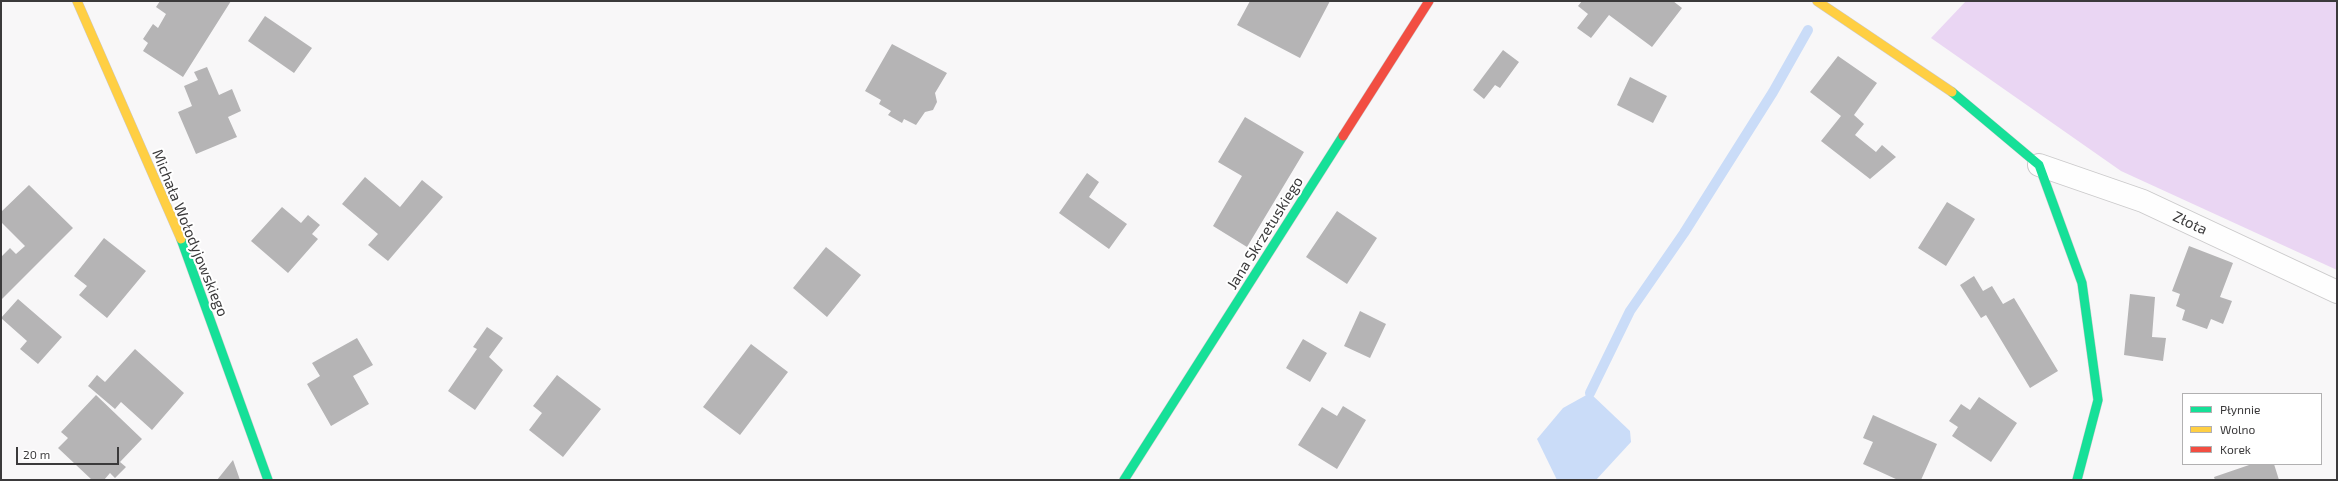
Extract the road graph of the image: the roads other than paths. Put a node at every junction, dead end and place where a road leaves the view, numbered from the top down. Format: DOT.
graph roads {
  1 [pos="1429,1"];
  2 [pos="1817,1"];
  3 [pos="80,2"];
  4 [pos="2039,165"];
  5 [pos="2337,292"];
  6 [pos="268,480"];
  7 [pos="1124,480"];
  8 [pos="2077,480"];
  1 -- 7 [label="street, Jana Skrzetuskiego"];
  2 -- 4 [label="street"];
  3 -- 6 [label="street, Michała Wołodyjowskiego"];
  4 -- 5 [label="street, Złota"];
  4 -- 8 [label="street"];
}
